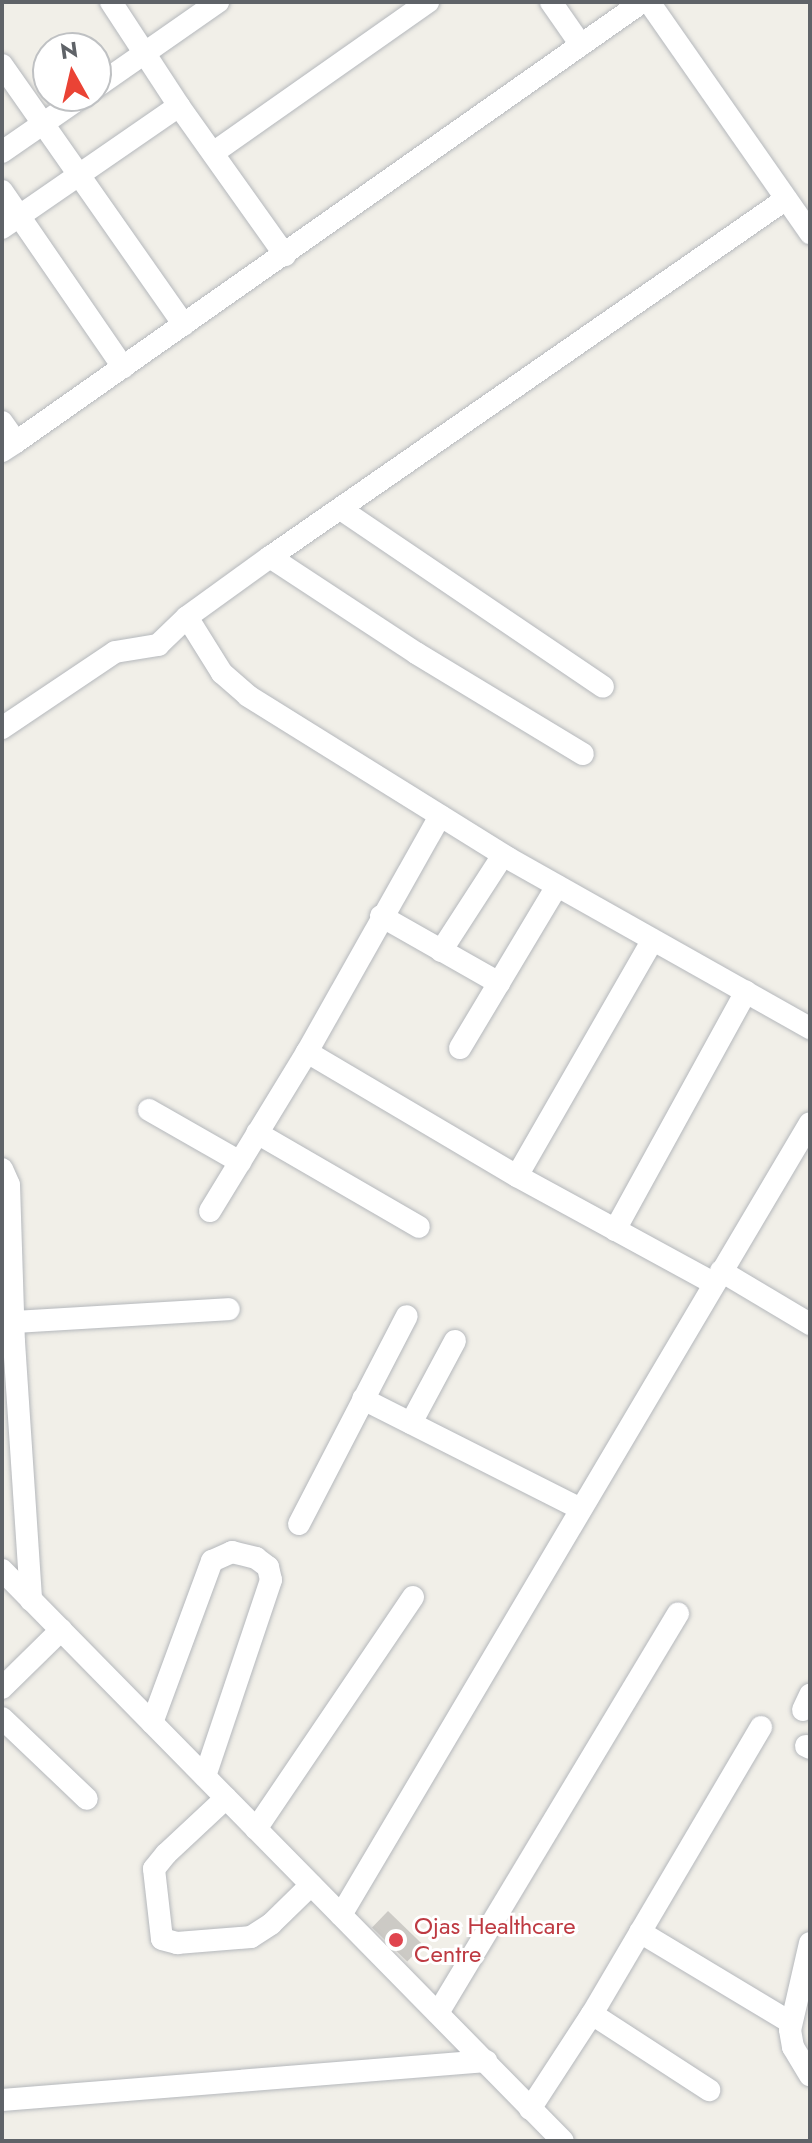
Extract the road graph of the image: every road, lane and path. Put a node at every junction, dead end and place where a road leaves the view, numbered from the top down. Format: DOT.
graph roads {
  1 [pos="111,2"];
  2 [pos="218,2"];
  3 [pos="428,2"];
  4 [pos="551,2"];
  5 [pos="642,2"];
  6 [pos="649,2"];
  7 [pos="581,45"];
  8 [pos="146,53"];
  9 [pos="2,65"];
  10 [pos="112,76"];
  11 [pos="179,106"];
  12 [pos="59,112"];
  13 [pos="41,124"];
  14 [pos="2,152"];
  15 [pos="213,153"];
  16 [pos="78,176"];
  17 [pos="2,191"];
  18 [pos="786,199"];
  19 [pos="806,221"];
  20 [pos="10,222"];
  21 [pos="285,255"];
  22 [pos="184,325"];
  23 [pos="123,367"];
  24 [pos="2,422"];
  25 [pos="9,446"];
  26 [pos="342,510"];
  27 [pos="270,557"];
  28 [pos="187,617"];
  29 [pos="603,687"];
  30 [pos="2,728"];
  31 [pos="583,754"];
  32 [pos="440,816"];
  33 [pos="503,855"];
  34 [pos="557,886"];
  35 [pos="381,916"];
  36 [pos="652,941"];
  37 [pos="441,951"];
  38 [pos="499,983"];
  39 [pos="746,992"];
  40 [pos="810,1028"];
  41 [pos="460,1048"];
  42 [pos="307,1052"];
  43 [pos="149,1110"];
  44 [pos="809,1125"];
  45 [pos="257,1133"];
  46 [pos="240,1162"];
  47 [pos="2,1169"];
  48 [pos="517,1176"];
  49 [pos="210,1211"];
  50 [pos="419,1227"];
  51 [pos="615,1230"];
  52 [pos="717,1277"];
  53 [pos="229,1309"];
  54 [pos="407,1316"];
  55 [pos="810,1324"];
  56 [pos="10,1336"];
  57 [pos="455,1341"];
  58 [pos="363,1399"];
  59 [pos="411,1423"];
  60 [pos="12,1480"];
  61 [pos="581,1509"];
  62 [pos="299,1524"];
  63 [pos="2,1570"];
  64 [pos="413,1597"];
  65 [pos="31,1600"];
  66 [pos="678,1614"];
  67 [pos="61,1630"];
  68 [pos="2,1688"];
  69 [pos="2,1718"];
  70 [pos="152,1723"];
  71 [pos="761,1727"];
  72 [pos="205,1776"];
  73 [pos="226,1798"];
  74 [pos="87,1799"];
  75 [pos="256,1829"];
  76 [pos="311,1885"];
  77 [pos="341,1915"];
  78 [pos="640,1932"];
  79 [pos="810,1943"];
  80 [pos="438,2013"];
  81 [pos="592,2014"];
  82 [pos="790,2022"];
  83 [pos="486,2061"];
  84 [pos="810,2072"];
  85 [pos="709,2090"];
  86 [pos="2,2100"];
  87 [pos="530,2109"];
  88 [pos="563,2141"];
  1 -- 8 [label="street"];
  2 -- 8 [label="street"];
  3 -- 15 [label="street"];
  4 -- 7 [label="street"];
  5 -- 7 [label="street"];
  6 -- 18 [label="street"];
  7 -- 21 [label="street"];
  8 -- 10 [label="street"];
  8 -- 11 [label="street"];
  9 -- 13 [label="street"];
  11 -- 15 [label="street"];
  11 -- 16 [label="street"];
  12 -- 13 [label="street"];
  13 -- 14 [label="street"];
  13 -- 16 [label="street"];
  15 -- 21 [label="street"];
  16 -- 20 [label="street"];
  16 -- 22 [label="street"];
  17 -- 20 [label="street"];
  18 -- 19 [label="street"];
  18 -- 26 [label="street"];
  20 -- 23 [label="street"];
  21 -- 22 [label="street"];
  22 -- 23 [label="street"];
  23 -- 25 [label="street"];
  24 -- 25 [label="street"];
  26 -- 27 [label="street"];
  26 -- 29 [label="street"];
  27 -- 28 [label="street"];
  27 -- 31 [label="street"];
  28 -- 30 [label="street"];
  28 -- 32 [label="street"];
  32 -- 33 [label="street"];
  32 -- 35 [label="street"];
  33 -- 34 [label="street"];
  33 -- 37 [label="street"];
  34 -- 36 [label="street"];
  34 -- 38 [label="street"];
  35 -- 37 [label="street"];
  35 -- 42 [label="street"];
  36 -- 39 [label="street"];
  36 -- 48 [label="street"];
  37 -- 38 [label="street"];
  38 -- 41 [label="street"];
  39 -- 40 [label="street"];
  39 -- 51 [label="street"];
  42 -- 45 [label="street"];
  42 -- 48 [label="street"];
  43 -- 46 [label="street"];
  44 -- 52 [label="street"];
  45 -- 46 [label="street"];
  45 -- 50 [label="street"];
  46 -- 49 [label="street"];
  47 -- 56 [label="street"];
  48 -- 51 [label="street"];
  51 -- 52 [label="street"];
  52 -- 55 [label="street"];
  52 -- 61 [label="street"];
  53 -- 56 [label="street"];
  54 -- 58 [label="street"];
  56 -- 60 [label="street"];
  57 -- 59 [label="street"];
  58 -- 59 [label="street"];
  58 -- 62 [label="street"];
  59 -- 61 [label="street"];
  60 -- 65 [label="street"];
  61 -- 77 [label="street"];
  63 -- 65 [label="street"];
  64 -- 75 [label="street"];
  65 -- 67 [label="street"];
  66 -- 80 [label="street"];
  67 -- 68 [label="street"];
  67 -- 70 [label="street"];
  69 -- 74 [label="street"];
  70 -- 72 [label="street"];
  70 -- 72 [label="street"];
  71 -- 78 [label="street"];
  72 -- 73 [label="street"];
  73 -- 75 [label="street"];
  73 -- 76 [label="street"];
  75 -- 76 [label="street"];
  76 -- 77 [label="street"];
  77 -- 80 [label="street"];
  78 -- 81 [label="street"];
  78 -- 82 [label="street"];
  79 -- 82 [label="street"];
  80 -- 83 [label="street"];
  81 -- 85 [label="street"];
  81 -- 87 [label="street"];
  82 -- 84 [label="street"];
  83 -- 86 [label="street"];
  83 -- 87 [label="street"];
  87 -- 88 [label="street"];
}
